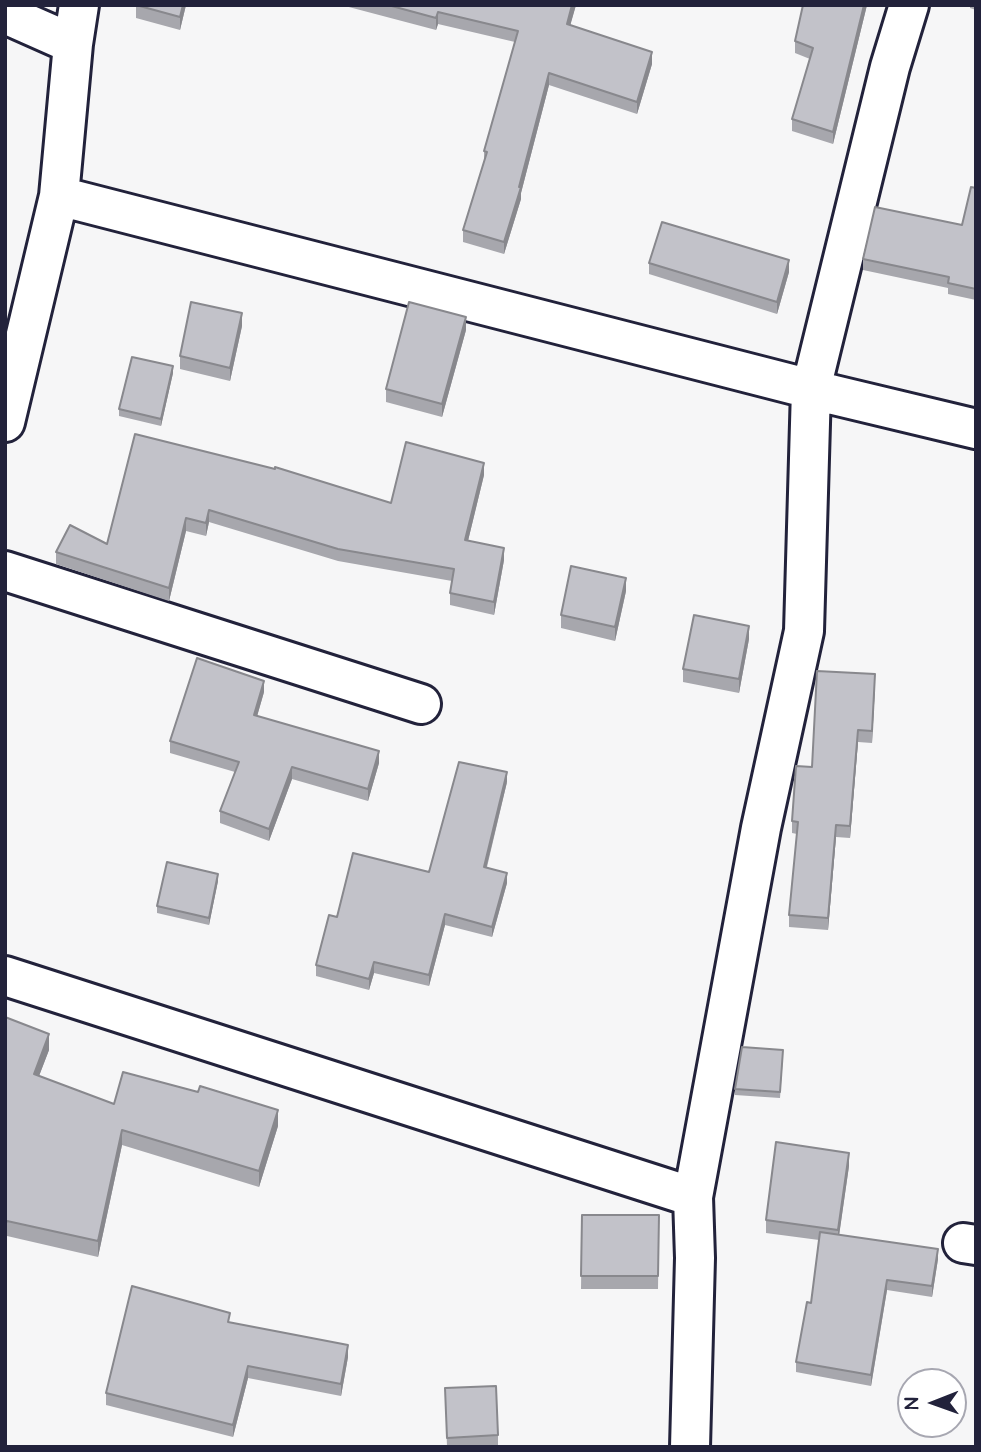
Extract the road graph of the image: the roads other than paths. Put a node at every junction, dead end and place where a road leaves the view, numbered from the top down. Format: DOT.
graph roads {
  1 [pos="79,5"];
  2 [pos="909,5"];
  3 [pos="5,14"];
  4 [pos="73,44"];
  5 [pos="59,196"];
  6 [pos="811,389"];
  7 [pos="5,422"];
  8 [pos="976,429"];
  9 [pos="5,571"];
  10 [pos="421,704"];
  11 [pos="5,976"];
  12 [pos="693,1197"];
  13 [pos="690,1447"];
  1 -- 4 [label="street"];
  2 -- 6 [label="street"];
  3 -- 4 [label="street"];
  4 -- 5 [label="street"];
  5 -- 6 [label="street"];
  5 -- 7 [label="street"];
  6 -- 8 [label="street"];
  6 -- 12 [label="street"];
  9 -- 10 [label="street"];
  11 -- 12 [label="street"];
  12 -- 13 [label="street"];
}
